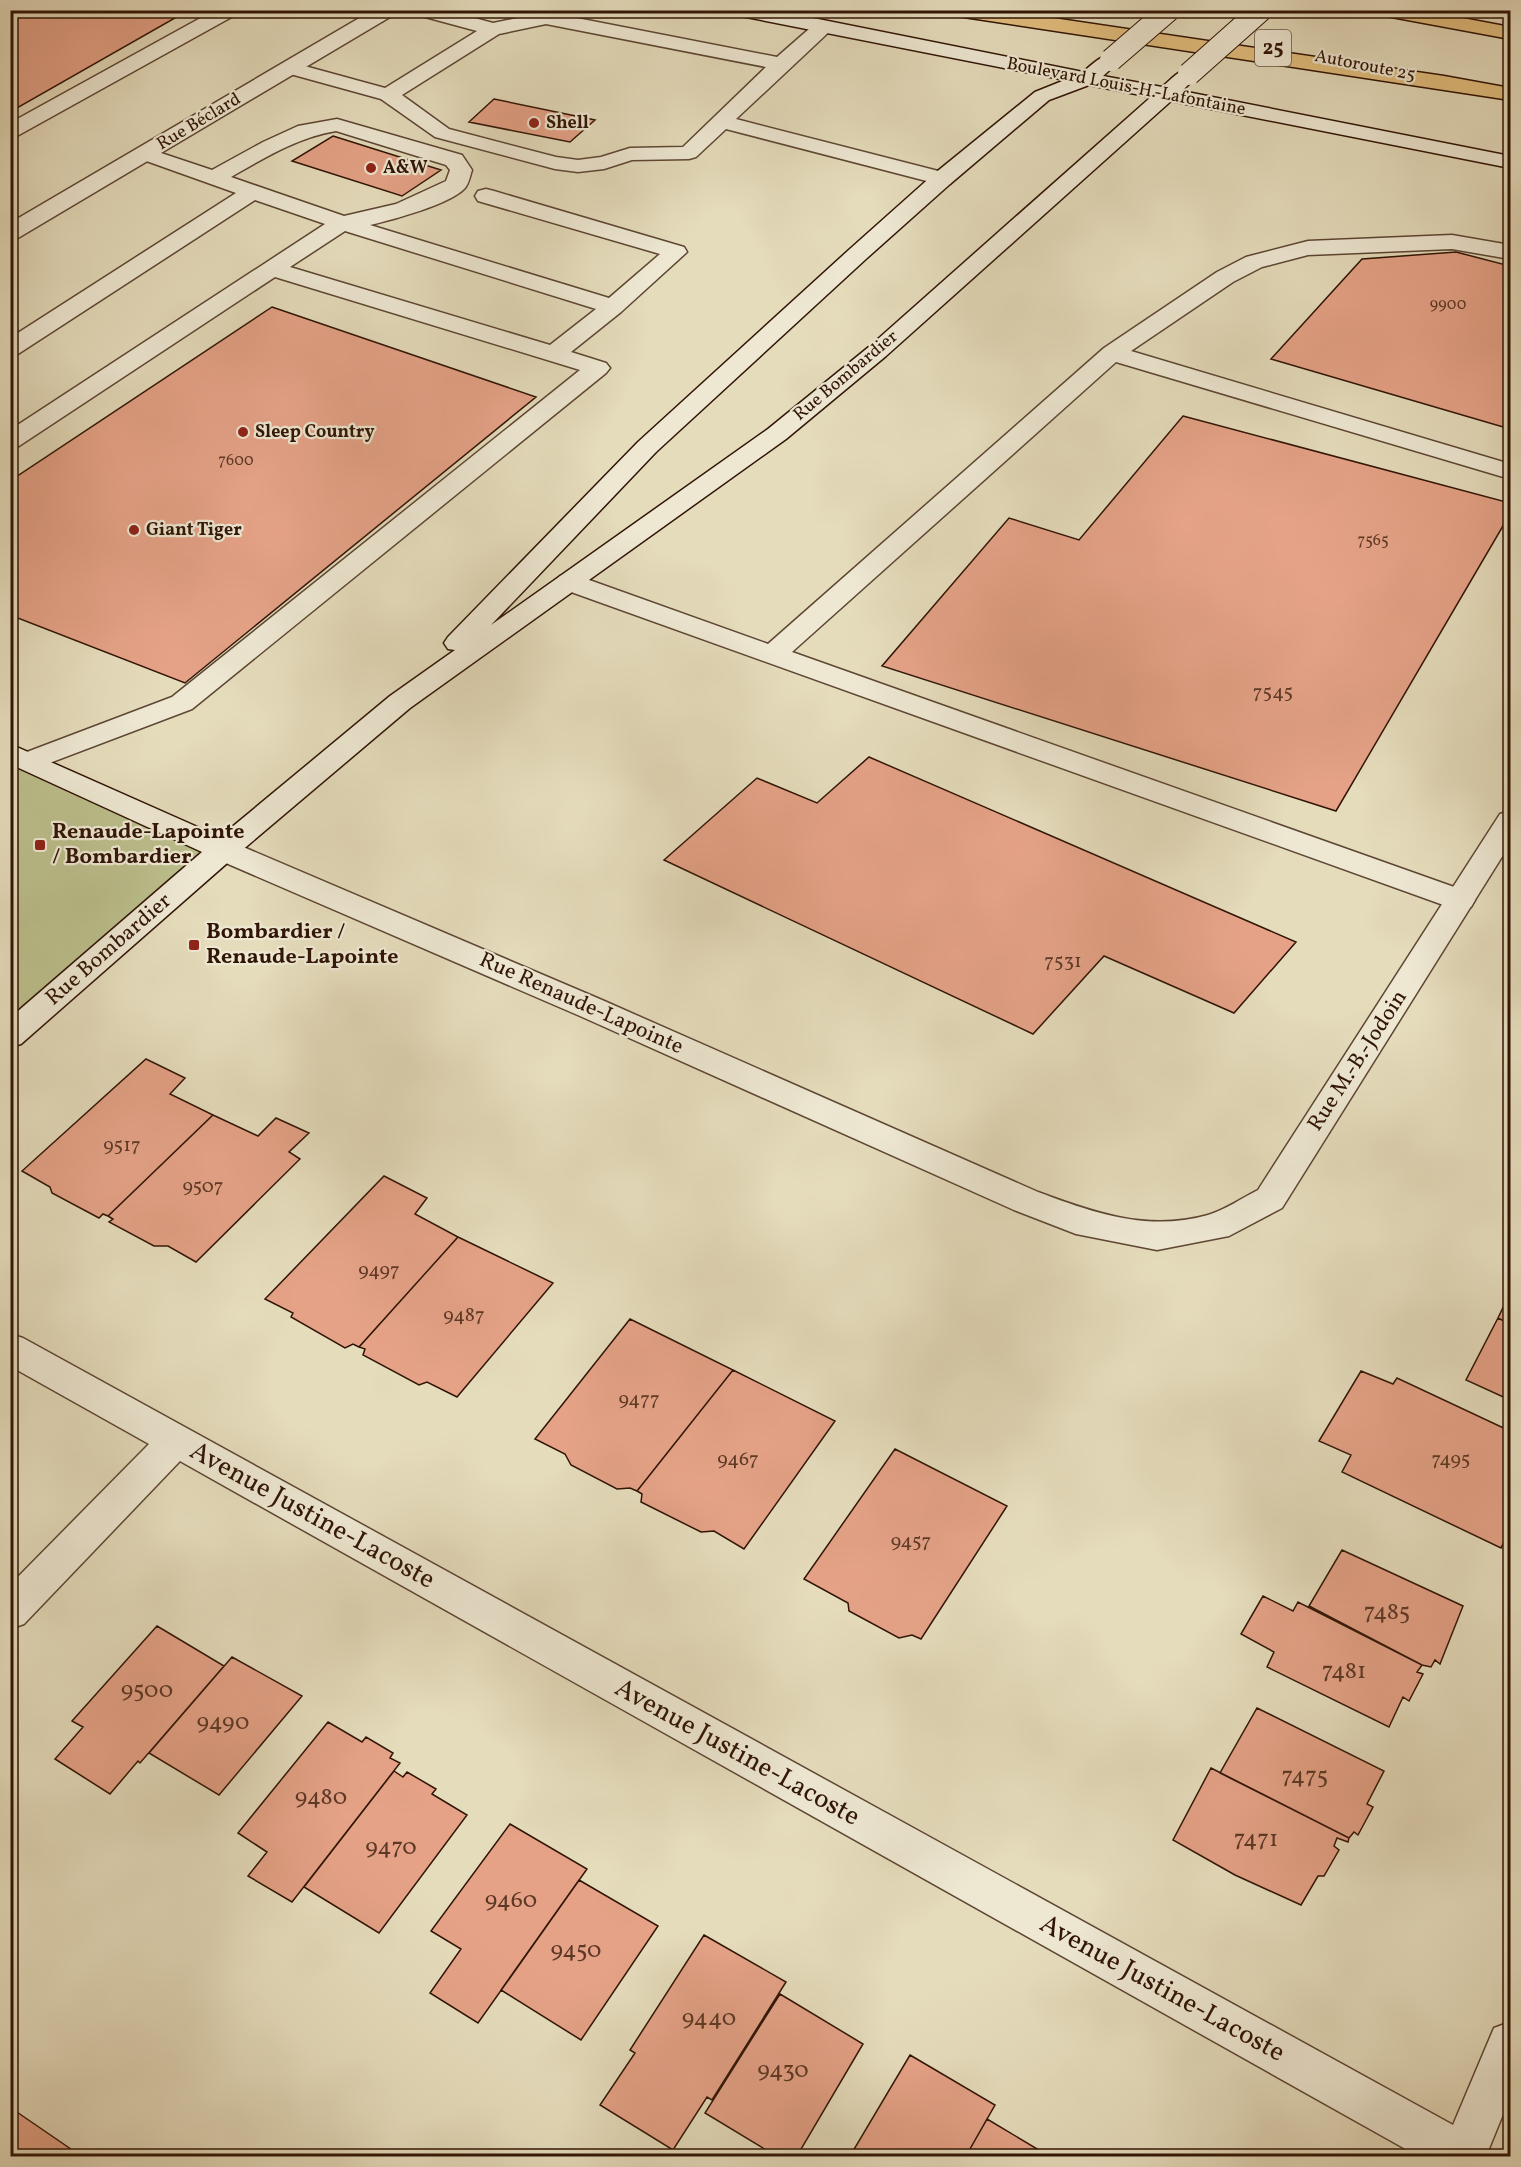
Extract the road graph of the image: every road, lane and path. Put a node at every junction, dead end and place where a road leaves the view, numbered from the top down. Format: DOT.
graph roads {
  1 [pos="230,10"];
  2 [pos="354,10"];
  3 [pos="421,10"];
  4 [pos="741,10"];
  5 [pos="957,10"];
  6 [pos="1079,10"];
  7 [pos="1169,10"];
  8 [pos="1261,10"];
  9 [pos="1386,10"];
  10 [pos="1442,10"];
  11 [pos="382,14"];
  12 [pos="551,14"];
  13 [pos="1510,25"];
  14 [pos="824,26"];
  15 [pos="493,29"];
  16 [pos="1510,33"];
  17 [pos="781,64"];
  18 [pos="290,68"];
  19 [pos="1086,79"];
  20 [pos="1466,86"];
  21 [pos="1510,94"];
  22 [pos="388,95"];
  23 [pos="1165,95"];
  24 [pos="723,122"];
  25 [pos="10,132"];
  26 [pos="145,154"];
  27 [pos="1510,162"];
  28 [pos="214,178"];
  29 [pos="942,179"];
  30 [pos="252,192"];
  31 [pos="486,196"];
  32 [pos="342,223"];
  33 [pos="11,232"];
  34 [pos="1510,252"];
  35 [pos="272,269"];
  36 [pos="613,307"];
  37 [pos="10,349"];
  38 [pos="1112,353"];
  39 [pos="554,354"];
  40 [pos="10,441"];
  41 [pos="1510,472"];
  42 [pos="569,582"];
  43 [pos="772,654"];
  44 [pos="400,702"];
  45 [pos="20,757"];
  46 [pos="1510,821"];
  47 [pos="223,850"];
  48 [pos="1460,900"];
  49 [pos="10,1036"];
  50 [pos="1157,1237"];
  51 [pos="10,1348"];
  52 [pos="176,1441"];
  53 [pos="10,1612"];
  54 [pos="1510,2044"];
  55 [pos="1463,2157"];
  1 -- 25 [label="street"];
  2 -- 11 [label="street"];
  3 -- 15 [label="street"];
  4 -- 14 [label="street, Boulevard Louis-H.-Lafontaine"];
  5 -- 20 [label="highway"];
  6 -- 20 [label="highway, Autoroute 25 / 25"];
  7 -- 19 [label="street, Rue Bombardier, bridge"];
  8 -- 23 [label="street, Rue Bombardier, bridge"];
  9 -- 16 [label="highway"];
  10 -- 13 [label="highway"];
  11 -- 18 [label="street, Rue Béclard"];
  12 -- 15 [label="street"];
  12 -- 17 [label="street"];
  14 -- 17 [label="street"];
  14 -- 19 [label="street, Boulevard Louis-H.-Lafontaine"];
  15 -- 22 [label="street"];
  17 -- 24 [label="street"];
  18 -- 22 [label="street"];
  18 -- 26 [label="street, Rue Béclard"];
  19 -- 23 [label="street, Boulevard Louis-H.-Lafontaine"];
  19 -- 29 [label="street, Rue Bombardier"];
  20 -- 21 [label="highway, Autoroute 25 / 25"];
  22 -- 24 [label="street"];
  23 -- 27 [label="street, Boulevard Louis-H.-Lafontaine"];
  23 -- 42 [label="street, Rue Bombardier"];
  24 -- 29 [label="street"];
  26 -- 28 [label="street"];
  26 -- 33 [label="street, Rue Béclard"];
  28 -- 30 [label="street"];
  28 -- 32 [label="street"];
  29 -- 44 [label="street, Rue Bombardier"];
  30 -- 32 [label="street"];
  30 -- 37 [label="street"];
  31 -- 36 [label="street"];
  32 -- 35 [label="street"];
  32 -- 36 [label="street"];
  34 -- 38 [label="street"];
  35 -- 39 [label="street"];
  35 -- 40 [label="street"];
  36 -- 39 [label="street"];
  38 -- 41 [label="street"];
  38 -- 43 [label="street"];
  39 -- 45 [label="street"];
  42 -- 43 [label="street"];
  42 -- 44 [label="street, Rue Bombardier"];
  43 -- 48 [label="street"];
  44 -- 47 [label="street, Rue Bombardier"];
  45 -- 47 [label="street, Rue Renaude-Lapointe"];
  46 -- 48 [label="street, Rue M.-B.-Jodoin"];
  47 -- 49 [label="street, Rue Bombardier"];
  47 -- 50 [label="street, Rue Renaude-Lapointe"];
  48 -- 50 [label="street, Rue M.-B.-Jodoin"];
  51 -- 52 [label="street, Avenue Justine-Lacoste"];
  52 -- 53 [label="street"];
  52 -- 55 [label="street, Avenue Justine-Lacoste"];
  54 -- 55 [label="street"];
}
